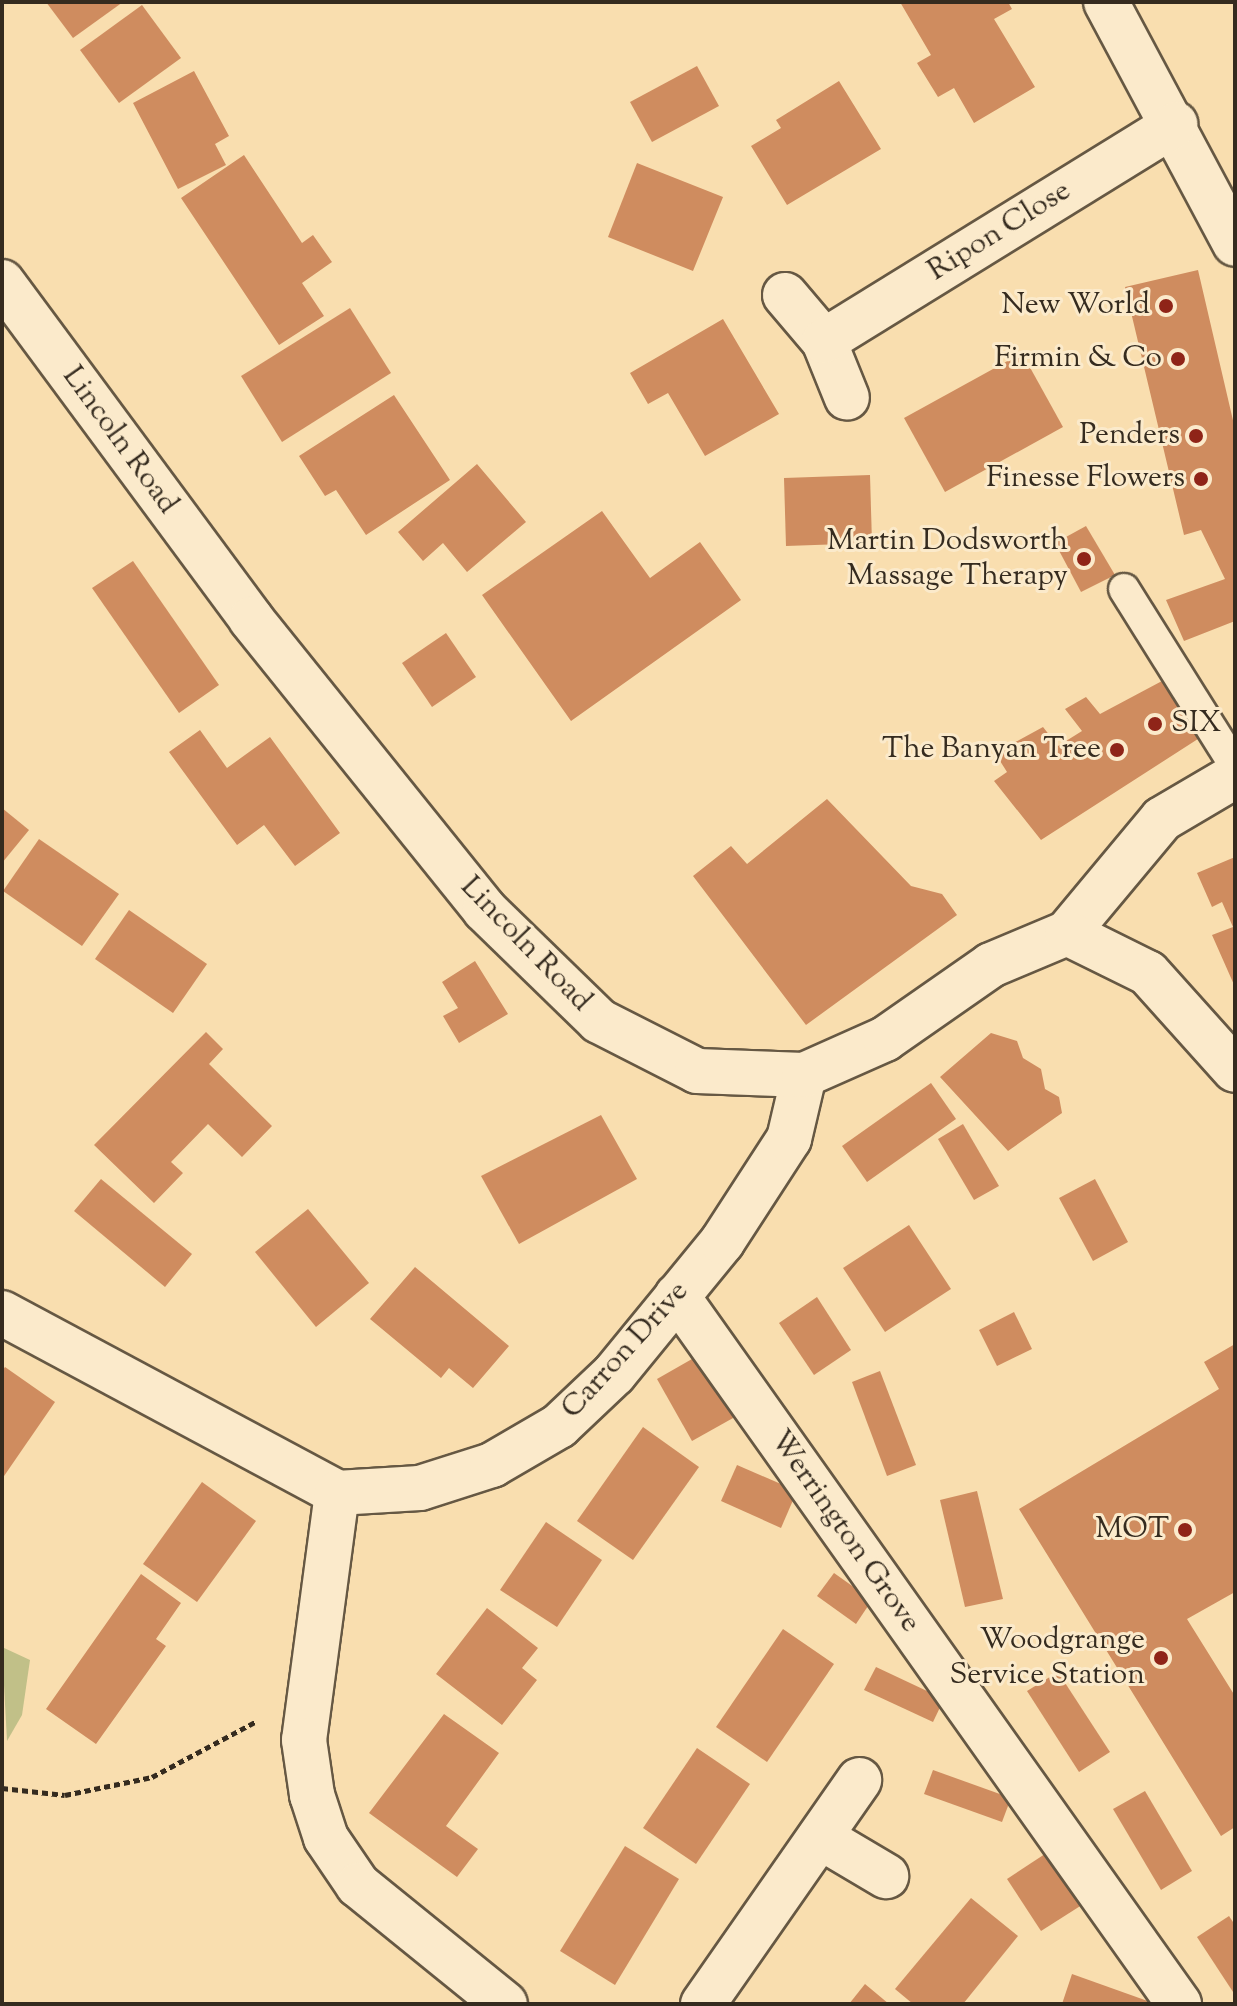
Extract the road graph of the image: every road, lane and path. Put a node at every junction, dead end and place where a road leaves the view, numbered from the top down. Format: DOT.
graph roads {
  1 [pos="1106,2"];
  2 [pos="1175,124"];
  3 [pos="1235,244"];
  4 [pos="2,282"];
  5 [pos="785,295"];
  6 [pos="824,341"];
  7 [pos="847,398"];
  8 [pos="1124,589"];
  9 [pos="1235,766"];
  10 [pos="1235,776"];
  11 [pos="1067,933"];
  12 [pos="1235,1070"];
  13 [pos="804,1075"];
  14 [pos="677,1296"];
  15 [pos="2,1313"];
  16 [pos="337,1493"];
  17 [pos="309,1693"];
  18 [pos="859,1780"];
  19 [pos="2,1788"];
  20 [pos="820,1837"];
  21 [pos="886,1876"];
  22 [pos="505,2004"];
  23 [pos="703,2004"];
  24 [pos="1179,2004"];
  1 -- 2 [label="street"];
  2 -- 3 [label="street"];
  2 -- 6 [label="street, Ripon Close"];
  4 -- 13 [label="street, Lincoln Road"];
  5 -- 6 [label="street"];
  6 -- 7 [label="street"];
  8 -- 9 [label="lane"];
  10 -- 11 [label="street"];
  11 -- 12 [label="street"];
  11 -- 13 [label="street, Lincoln Road"];
  13 -- 14 [label="street, Carron Drive"];
  14 -- 16 [label="street, Carron Drive"];
  14 -- 24 [label="street, Werrington Grove"];
  15 -- 16 [label="street"];
  16 -- 17 [label="street"];
  17 -- 19 [label="path"];
  17 -- 22 [label="street"];
  18 -- 20 [label="street"];
  20 -- 21 [label="street"];
  20 -- 23 [label="street"];
}
